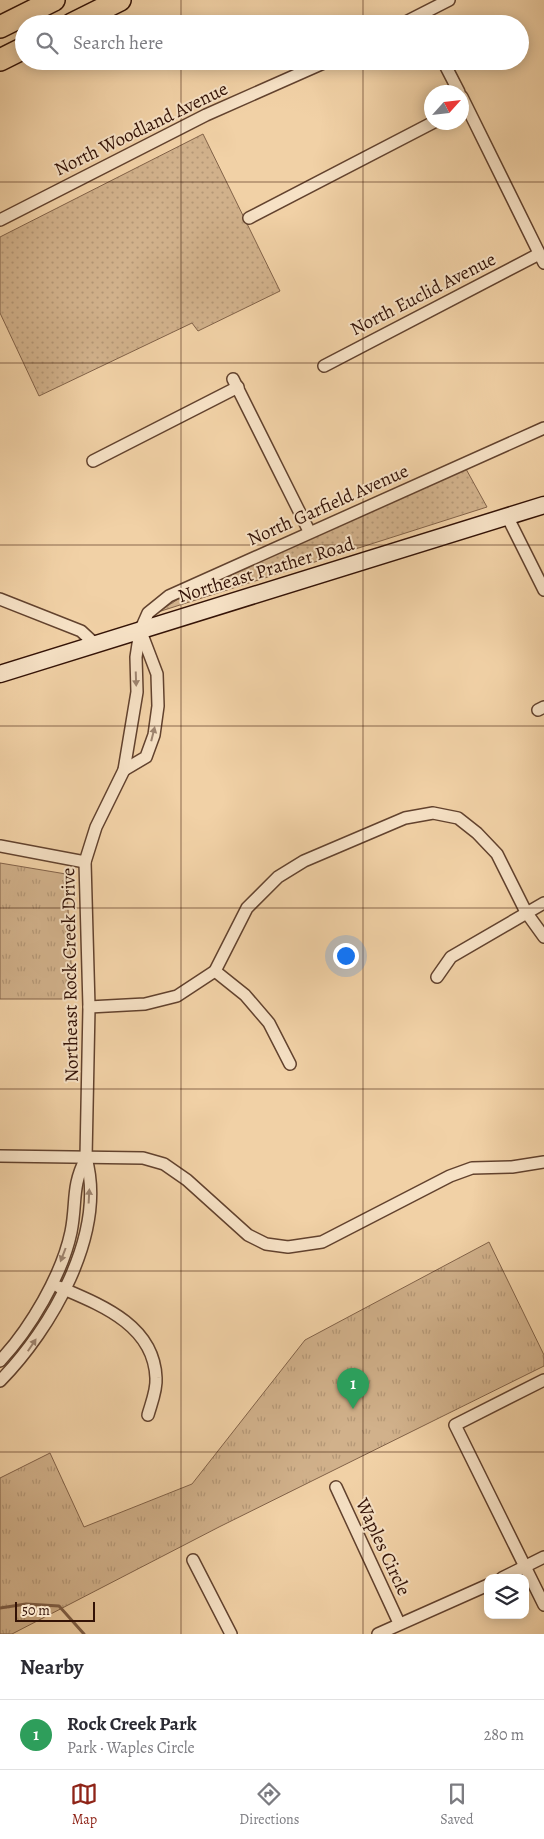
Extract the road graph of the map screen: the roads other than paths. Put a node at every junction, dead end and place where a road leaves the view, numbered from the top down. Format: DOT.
graph roads {
  1 [pos="54,0"];
  2 [pos="120,0"];
  3 [pos="449,0"];
  4 [pos="24,15"];
  5 [pos="90,15"];
  6 [pos="428,15"];
  7 [pos="15,20"];
  8 [pos="0,27"];
  9 [pos="15,52"];
  10 [pos="0,60"];
  11 [pos="308,70"];
  12 [pos="448,70"];
  13 [pos="455,85"];
  14 [pos="469,116"];
  15 [pos="424,127"];
  16 [pos="249,218"];
  17 [pos="0,220"];
  18 [pos="542,258"];
  19 [pos="324,366"];
  20 [pos="544,428"];
  21 [pos="93,461"];
  22 [pos="544,505"];
  23 [pos="506,516"];
  24 [pos="309,531"];
  25 [pos="544,590"];
  26 [pos="0,599"];
  27 [pos="140,631"];
  28 [pos="95,644"];
  29 [pos="0,674"];
  30 [pos="124,770"];
  31 [pos="0,846"];
  32 [pos="85,862"];
  33 [pos="544,903"];
  34 [pos="526,912"];
  35 [pos="544,937"];
  36 [pos="215,971"];
  37 [pos="437,977"];
  38 [pos="89,1006"];
  39 [pos="290,1064"];
  40 [pos="0,1156"];
  41 [pos="86,1158"];
  42 [pos="544,1162"];
  43 [pos="51,1284"];
  44 [pos="64,1290"];
  45 [pos="0,1361"];
  46 [pos="544,1380"];
  47 [pos="0,1381"];
  48 [pos="148,1415"];
  49 [pos="336,1486"];
  50 [pos="544,1557"];
  51 [pos="193,1560"];
  52 [pos="526,1566"];
  53 [pos="510,1574"];
  54 [pos="484,1587"];
  55 [pos="544,1606"];
  56 [pos="399,1623"];
  57 [pos="231,1634"];
  58 [pos="378,1634"];
  1 -- 4 [label="highway"];
  2 -- 5 [label="highway"];
  3 -- 6 [label="street"];
  7 -- 8 [label="highway"];
  9 -- 10 [label="highway"];
  11 -- 17 [label="street, North Woodland Avenue"];
  12 -- 13 [label="street"];
  14 -- 18 [label="street"];
  15 -- 16 [label="street"];
  18 -- 19 [label="street, North Euclid Avenue"];
  20 -- 24 [label="street, North Garfield Avenue"];
  21 -- 24 [label="street"];
  22 -- 23 [label="main road, Northeast Prather Road"];
  23 -- 25 [label="street"];
  23 -- 27 [label="main road, Northeast Prather Road"];
  24 -- 27 [label="street, North Garfield Avenue"];
  26 -- 28 [label="street"];
  27 -- 28 [label="main road, Northeast Prather Road"];
  27 -- 30 [label="street, Northeast Rock Creek Drive, one-way"];
  30 -- 27 [label="street, one-way"];
  28 -- 29 [label="main road, Northeast Prather Road"];
  30 -- 32 [label="street, Northeast Rock Creek Drive"];
  31 -- 32 [label="street"];
  32 -- 38 [label="street, Northeast Rock Creek Drive"];
  33 -- 34 [label="street"];
  34 -- 35 [label="street"];
  34 -- 36 [label="street"];
  34 -- 37 [label="street"];
  36 -- 38 [label="street"];
  36 -- 39 [label="street"];
  38 -- 41 [label="street, Northeast Rock Creek Drive"];
  40 -- 41 [label="street"];
  41 -- 42 [label="street"];
  41 -- 43 [label="street, Northeast Rock Creek Drive, one-way"];
  44 -- 41 [label="street, Northeast Rock Creek Drive, one-way"];
  43 -- 44 [label="street"];
  43 -- 45 [label="street, Northeast Rock Creek Drive"];
  47 -- 44 [label="street, Northeast Rock Creek Drive, one-way"];
  44 -- 48 [label="street"];
  46 -- 52 [label="street"];
  49 -- 56 [label="street, Waples Circle"];
  50 -- 52 [label="street"];
  51 -- 57 [label="street"];
  52 -- 53 [label="street"];
  52 -- 55 [label="street"];
  54 -- 56 [label="street"];
  56 -- 58 [label="street"];
}
